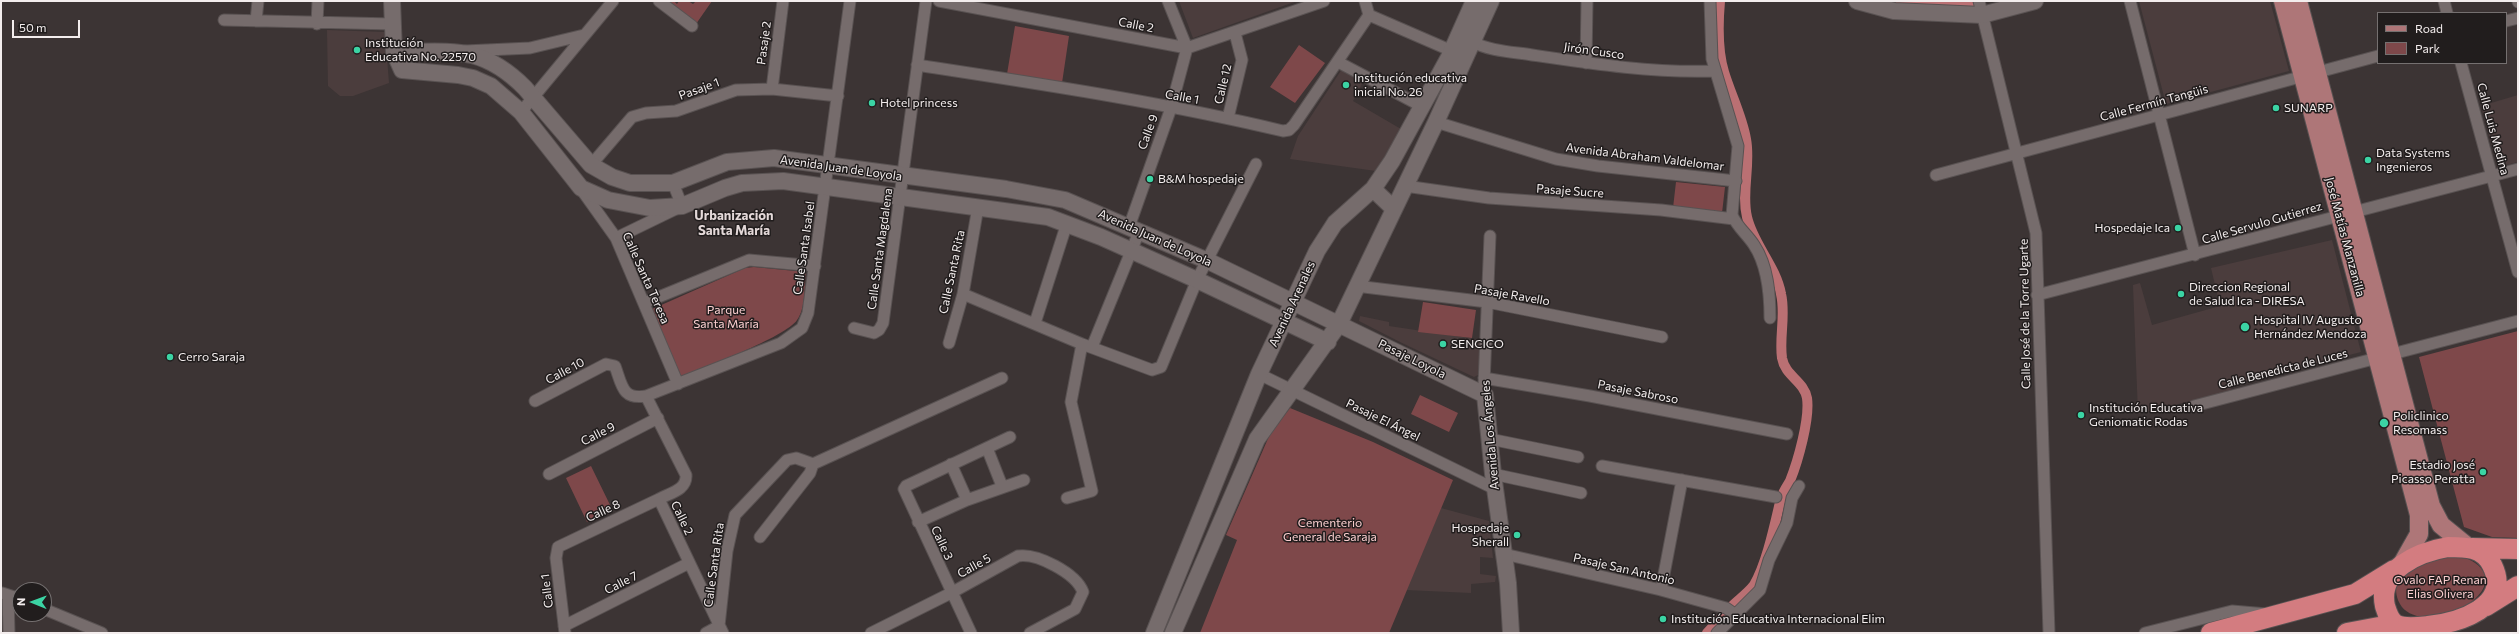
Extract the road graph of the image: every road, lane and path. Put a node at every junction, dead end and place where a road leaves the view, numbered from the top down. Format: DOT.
graph roads {
  1 [pos="258,1"];
  2 [pos="318,1"];
  3 [pos="392,1"];
  4 [pos="613,1"];
  5 [pos="659,1"];
  6 [pos="783,1"];
  7 [pos="850,1"];
  8 [pos="926,1"];
  9 [pos="939,1"];
  10 [pos="1168,1"];
  11 [pos="1324,1"];
  12 [pos="1365,1"];
  13 [pos="1474,1"];
  14 [pos="1491,1"];
  15 [pos="1587,1"];
  16 [pos="1710,1"];
  17 [pos="1857,1"];
  18 [pos="2034,1"];
  19 [pos="2130,1"];
  20 [pos="2283,1"];
  21 [pos="2298,1"];
  22 [pos="2444,1"];
  23 [pos="986,6"];
  24 [pos="1981,8"];
  25 [pos="2448,12"];
  26 [pos="1369,15"];
  27 [pos="2518,18"];
  28 [pos="224,20"];
  29 [pos="256,21"];
  30 [pos="2507,21"];
  31 [pos="317,24"];
  32 [pos="393,24"];
  33 [pos="692,26"];
  34 [pos="1234,33"];
  35 [pos="585,35"];
  36 [pos="1473,42"];
  37 [pos="1187,48"];
  38 [pos="1452,50"];
  39 [pos="462,51"];
  40 [pos="394,52"];
  41 [pos="2377,56"];
  42 [pos="1338,62"];
  43 [pos="1586,63"];
  44 [pos="2461,64"];
  45 [pos="918,65"];
  46 [pos="1714,71"];
  47 [pos="2310,74"];
  48 [pos="772,89"];
  49 [pos="533,96"];
  50 [pos="838,96"];
  51 [pos="1423,107"];
  52 [pos="1171,108"];
  53 [pos="521,112"];
  54 [pos="2159,115"];
  55 [pos="1228,118"];
  56 [pos="1436,122"];
  57 [pos="2018,153"];
  58 [pos="828,164"];
  59 [pos="1256,164"];
  60 [pos="591,165"];
  61 [pos="2518,169"];
  62 [pos="1936,175"];
  63 [pos="2492,176"];
  64 [pos="903,177"];
  65 [pos="1736,181"];
  66 [pos="673,183"];
  67 [pos="826,186"];
  68 [pos="1405,186"];
  69 [pos="581,188"];
  70 [pos="1373,189"];
  71 [pos="900,197"];
  72 [pos="682,206"];
  73 [pos="978,207"];
  74 [pos="1393,208"];
  75 [pos="2346,213"];
  76 [pos="1734,219"];
  77 [pos="1067,223"];
  78 [pos="1134,229"];
  79 [pos="1490,236"];
  80 [pos="616,238"];
  81 [pos="1131,251"];
  82 [pos="2195,255"];
  83 [pos="1208,261"];
  84 [pos="815,266"];
  85 [pos="2518,272"];
  86 [pos="1197,280"];
  87 [pos="1356,286"];
  88 [pos="963,294"];
  89 [pos="2037,295"];
  90 [pos="1291,302"];
  91 [pos="1487,302"];
  92 [pos="644,303"];
  93 [pos="1770,318"];
  94 [pos="1283,321"];
  95 [pos="2518,321"];
  96 [pos="1034,324"];
  97 [pos="1339,324"];
  98 [pos="854,328"];
  99 [pos="1662,337"];
  100 [pos="1328,342"];
  101 [pos="949,343"];
  102 [pos="1087,346"];
  103 [pos="2385,357"];
  104 [pos="1259,374"];
  105 [pos="1002,378"];
  106 [pos="1484,378"];
  107 [pos="678,384"];
  108 [pos="1291,390"];
  109 [pos="1485,395"];
  110 [pos="646,396"];
  111 [pos="535,401"];
  112 [pos="2194,406"];
  113 [pos="658,418"];
  114 [pos="1787,434"];
  115 [pos="1010,437"];
  116 [pos="1490,439"];
  117 [pos="987,448"];
  118 [pos="1578,457"];
  119 [pos="813,464"];
  120 [pos="951,464"];
  121 [pos="1602,466"];
  122 [pos="549,474"];
  123 [pos="1024,480"];
  124 [pos="1682,480"];
  125 [pos="1494,482"];
  126 [pos="1002,486"];
  127 [pos="1799,486"];
  128 [pos="1581,493"];
  129 [pos="1776,497"];
  130 [pos="1067,498"];
  131 [pos="659,499"];
  132 [pos="967,500"];
  133 [pos="918,522"];
  134 [pos="760,537"];
  135 [pos="558,547"];
  136 [pos="2469,547"];
  137 [pos="2518,549"];
  138 [pos="1504,554"];
  139 [pos="689,563"];
  140 [pos="2401,565"];
  141 [pos="2518,586"];
  142 [pos="1661,590"];
  143 [pos="951,593"];
  144 [pos="4,594"];
  145 [pos="52,612"];
  146 [pos="1736,614"];
  147 [pos="2475,614"];
  148 [pos="2275,616"];
  149 [pos="2401,628"];
  150 [pos="721,629"];
  151 [pos="564,630"];
  152 [pos="9,633"];
  153 [pos="102,633"];
  154 [pos="706,633"];
  155 [pos="871,633"];
  156 [pos="971,633"];
  157 [pos="1030,633"];
  158 [pos="1154,633"];
  159 [pos="1173,633"];
  160 [pos="1511,633"];
  161 [pos="1717,633"];
  162 [pos="2049,633"];
  163 [pos="2145,633"];
  164 [pos="2211,633"];
  165 [pos="2347,633"];
  166 [pos="2450,633"];
  1 -- 29 [label="street"];
  2 -- 31 [label="street"];
  3 -- 32 [label="street"];
  4 -- 35 [label="street"];
  5 -- 33 [label="street"];
  6 -- 48 [label="street, Pasaje 2"];
  7 -- 50 [label="street, Calle Santa Isabel"];
  8 -- 45 [label="street, Calle Santa Magdalena"];
  9 -- 23 [label="street, Calle 2"];
  10 -- 37 [label="street"];
  11 -- 34 [label="street, Calle 2"];
  12 -- 26 [label="street"];
  13 -- 38 [label="street, Avenida Arenales"];
  14 -- 36 [label="street"];
  15 -- 43 [label="street"];
  16 -- 46 [label="street"];
  17 -- 24 [label="street"];
  18 -- 24 [label="street"];
  19 -- 54 [label="street"];
  20 -- 47 [label="main road, José Matías Manzanilla"];
  21 -- 47 [label="main road, José Matías Manzanilla"];
  22 -- 25 [label="street"];
  23 -- 37 [label="street, Calle 2"];
  24 -- 57 [label="street, Calle José de la Torre Ugarte"];
  26 -- 38 [label="street"];
  26 -- 42 [label="street, Calle 1"];
  27 -- 30 [label="street"];
  28 -- 29 [label="street"];
  29 -- 31 [label="street"];
  31 -- 32 [label="street"];
  32 -- 40 [label="street"];
  34 -- 37 [label="street, Calle 2"];
  34 -- 55 [label="street, Calle 12"];
  35 -- 39 [label="street"];
  35 -- 49 [label="street"];
  36 -- 43 [label="street, Jirón Cusco"];
  36 -- 56 [label="street"];
  37 -- 52 [label="street, Calle 9"];
  38 -- 51 [label="street, Avenida Arenales"];
  39 -- 40 [label="street, Avenida Juan de Loyola"];
  39 -- 49 [label="street, Avenida Juan de Loyola"];
  40 -- 53 [label="street"];
  41 -- 47 [label="street, Calle Fermín Tangüis"];
  42 -- 51 [label="street"];
  42 -- 55 [label="street, Calle 1"];
  43 -- 46 [label="street, Jirón Cusco"];
  44 -- 63 [label="street, Calle Luis Medina"];
  45 -- 52 [label="street, Calle 1"];
  45 -- 64 [label="street, Calle Santa Magdalena"];
  46 -- 65 [label="street"];
  47 -- 54 [label="street, Calle Fermín Tangüis"];
  47 -- 75 [label="main road, José Matías Manzanilla"];
  48 -- 50 [label="street, Pasaje 1"];
  48 -- 60 [label="street, Pasaje 1"];
  49 -- 53 [label="street"];
  49 -- 60 [label="street, Avenida Juan de Loyola"];
  50 -- 58 [label="street, Calle Santa Isabel"];
  51 -- 70 [label="street, Avenida Arenales"];
  52 -- 55 [label="street, Calle 1"];
  52 -- 78 [label="street, Calle 9"];
  53 -- 69 [label="street"];
  54 -- 57 [label="street, Calle Fermín Tangüis"];
  54 -- 82 [label="street"];
  56 -- 65 [label="street, Avenida Abraham Valdelomar"];
  56 -- 68 [label="street"];
  57 -- 62 [label="street, Calle Fermín Tangüis"];
  57 -- 89 [label="street, Calle José de la Torre Ugarte"];
  58 -- 64 [label="street, Avenida Juan de Loyola"];
  58 -- 66 [label="street, Avenida Juan de Loyola"];
  58 -- 67 [label="street, Calle Santa Isabel"];
  59 -- 83 [label="street"];
  60 -- 66 [label="street, Avenida Juan de Loyola"];
  61 -- 63 [label="street, Calle Servulo Gutierrez"];
  63 -- 75 [label="street, Calle Servulo Gutierrez"];
  63 -- 85 [label="street, Calle Luis Medina"];
  64 -- 71 [label="street, Calle Santa Magdalena"];
  64 -- 78 [label="street, Avenida Juan de Loyola"];
  65 -- 76 [label="street"];
  66 -- 72 [label="street"];
  67 -- 71 [label="street, Avenida Juan de Loyola"];
  67 -- 72 [label="street, Avenida Juan de Loyola"];
  67 -- 84 [label="street, Calle Santa Isabel"];
  68 -- 74 [label="street"];
  68 -- 76 [label="street, Pasaje Sucre"];
  69 -- 72 [label="street, Avenida Juan de Loyola"];
  69 -- 80 [label="street, Calle Santa Teresa"];
  70 -- 74 [label="street"];
  70 -- 90 [label="street, Avenida Arenales"];
  71 -- 73 [label="street, Avenida Juan de Loyola"];
  71 -- 98 [label="street, Calle Santa Magdalena"];
  72 -- 80 [label="street"];
  73 -- 77 [label="street, Avenida Juan de Loyola"];
  73 -- 88 [label="street, Calle Santa Rita"];
  74 -- 87 [label="street"];
  75 -- 82 [label="street, Calle Servulo Gutierrez"];
  75 -- 103 [label="main road, José Matías Manzanilla"];
  76 -- 93 [label="street"];
  77 -- 81 [label="street, Avenida Juan de Loyola"];
  77 -- 96 [label="street"];
  78 -- 81 [label="street, Calle 9"];
  78 -- 83 [label="street, Avenida Juan de Loyola"];
  79 -- 91 [label="street, Avenida Los Ángeles"];
  80 -- 92 [label="street, Calle Santa Teresa"];
  81 -- 86 [label="street, Avenida Juan de Loyola"];
  81 -- 102 [label="street, Calle 9"];
  82 -- 89 [label="street, Calle Servulo Gutierrez"];
  83 -- 86 [label="street"];
  83 -- 90 [label="street, Avenida Juan de Loyola"];
  84 -- 92 [label="street"];
  84 -- 107 [label="street, Calle Santa Isabel"];
  86 -- 94 [label="street, Avenida Juan de Loyola"];
  86 -- 102 [label="street"];
  87 -- 91 [label="street, Pasaje Ravello"];
  87 -- 97 [label="street"];
  88 -- 96 [label="street"];
  88 -- 101 [label="street, Calle Santa Rita"];
  89 -- 162 [label="street, Calle José de la Torre Ugarte"];
  90 -- 94 [label="street, Avenida Arenales"];
  90 -- 97 [label="street, Avenida Juan de Loyola"];
  91 -- 99 [label="street, Pasaje Ravello"];
  91 -- 106 [label="street, Avenida Los Ángeles"];
  92 -- 107 [label="street, Calle Santa Teresa"];
  94 -- 100 [label="street, Avenida Juan de Loyola"];
  94 -- 104 [label="street, Avenida Arenales"];
  95 -- 103 [label="street, Calle Benedicta de Luces"];
  96 -- 102 [label="street"];
  97 -- 100 [label="street"];
  97 -- 109 [label="street, Pasaje Loyola"];
  100 -- 108 [label="street"];
  102 -- 130 [label="street, Calle 9"];
  103 -- 112 [label="street, Calle Benedicta de Luces"];
  103 -- 136 [label="main road, José Matías Manzanilla"];
  103 -- 140 [label="main road, José Matías Manzanilla"];
  104 -- 108 [label="street, Pasaje El Ángel"];
  104 -- 158 [label="street, Avenida Arenales"];
  105 -- 119 [label="street"];
  106 -- 109 [label="street, Avenida Los Ángeles"];
  106 -- 114 [label="street, Pasaje Sabroso"];
  107 -- 110 [label="street, Calle Santa Isabel"];
  108 -- 125 [label="street, Pasaje El Ángel"];
  108 -- 159 [label="street"];
  109 -- 116 [label="street, Avenida Los Ángeles"];
  110 -- 111 [label="street, Calle 10"];
  110 -- 113 [label="street, Calle 2"];
  113 -- 122 [label="street, Calle 9"];
  113 -- 131 [label="street, Calle 2"];
  115 -- 117 [label="street"];
  116 -- 118 [label="street"];
  116 -- 125 [label="street, Avenida Los Ángeles"];
  117 -- 120 [label="street"];
  117 -- 126 [label="street"];
  119 -- 134 [label="street"];
  119 -- 150 [label="street, Calle Santa Rita"];
  120 -- 132 [label="street"];
  120 -- 133 [label="street, Calle 3"];
  121 -- 124 [label="street"];
  123 -- 126 [label="street"];
  124 -- 129 [label="street"];
  124 -- 142 [label="street"];
  125 -- 128 [label="street, Pasaje El Ángel"];
  125 -- 138 [label="street, Avenida Los Ángeles"];
  126 -- 132 [label="street"];
  127 -- 146 [label="street"];
  131 -- 135 [label="street, Calle 8"];
  131 -- 139 [label="street, Calle 2"];
  132 -- 133 [label="street"];
  133 -- 143 [label="street, Calle 3"];
  135 -- 151 [label="street, Calle 1"];
  136 -- 137 [label="highway"];
  136 -- 140 [label="highway"];
  136 -- 147 [label="highway"];
  138 -- 142 [label="street, Pasaje San Antonio"];
  138 -- 160 [label="street, Avenida Los Ángeles"];
  139 -- 150 [label="street, Calle 2"];
  139 -- 151 [label="street, Calle 7"];
  140 -- 148 [label="highway"];
  140 -- 149 [label="highway"];
  141 -- 147 [label="highway"];
  142 -- 146 [label="street, Pasaje San Antonio"];
  143 -- 155 [label="street, Calle 5"];
  143 -- 156 [label="street, Calle 3"];
  143 -- 157 [label="street, Calle 5"];
  144 -- 152 [label="street"];
  145 -- 153 [label="street"];
  146 -- 161 [label="street"];
  147 -- 149 [label="highway"];
  147 -- 166 [label="street"];
  148 -- 163 [label="street"];
  148 -- 164 [label="highway"];
  149 -- 165 [label="highway"];
  150 -- 154 [label="street"];
}
